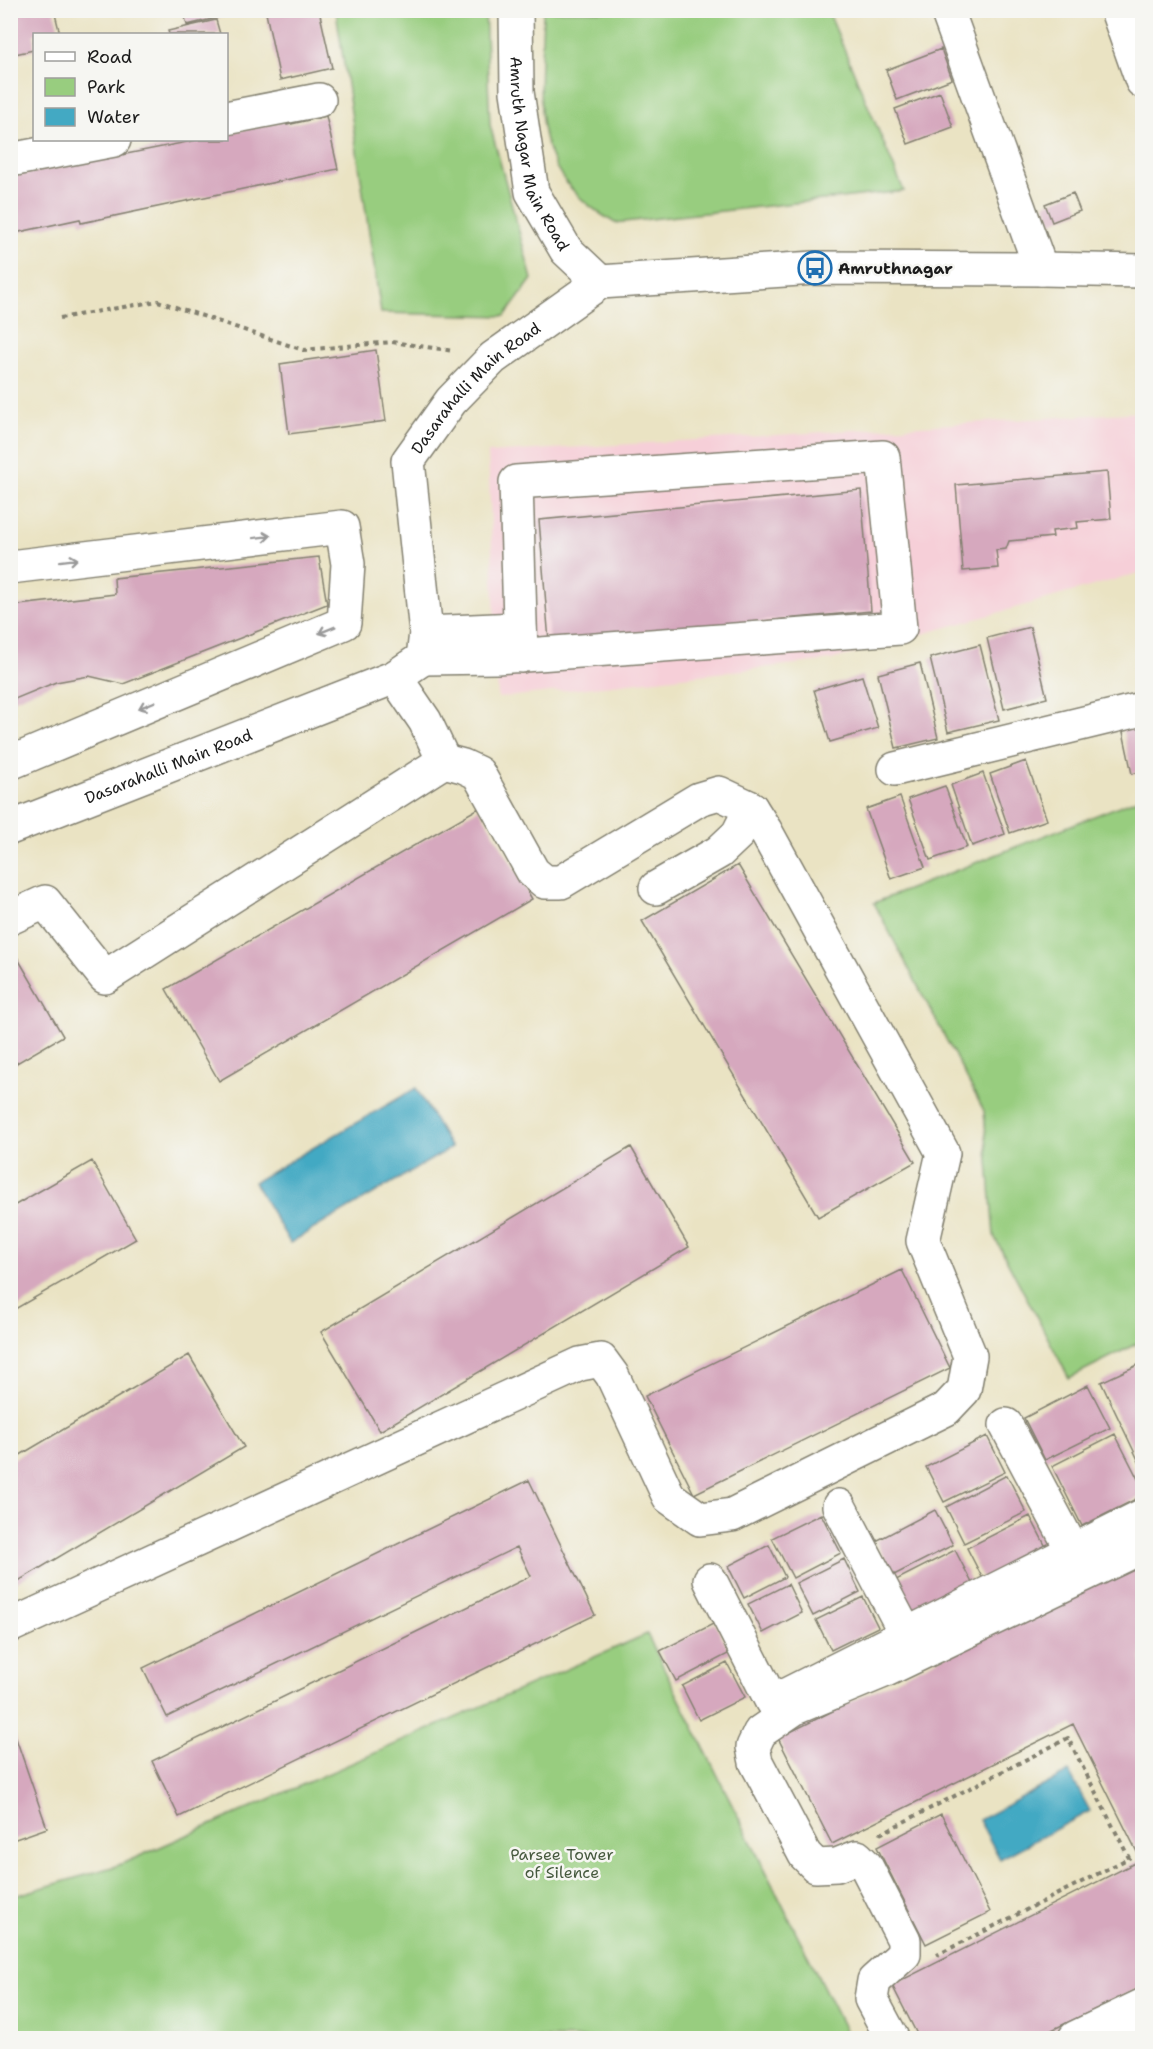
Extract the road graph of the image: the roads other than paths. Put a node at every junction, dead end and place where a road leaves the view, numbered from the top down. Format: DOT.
graph roads {
  1 [pos="516,10"];
  2 [pos="947,10"];
  3 [pos="1117,10"];
  4 [pos="1143,81"];
  5 [pos="319,100"];
  6 [pos="228,118"];
  7 [pos="109,141"];
  8 [pos="10,160"];
  9 [pos="1041,268"];
  10 [pos="1143,271"];
  11 [pos="600,282"];
  12 [pos="10,567"];
  13 [pos="520,643"];
  14 [pos="425,646"];
  15 [pos="395,677"];
  16 [pos="1143,709"];
  17 [pos="444,761"];
  18 [pos="10,763"];
  19 [pos="896,770"];
  20 [pos="751,808"];
  21 [pos="14,816"];
  22 [pos="656,888"];
  23 [pos="10,918"];
  24 [pos="1006,1425"];
  25 [pos="839,1506"];
  26 [pos="1143,1516"];
  27 [pos="1143,1547"];
  28 [pos="1073,1551"];
  29 [pos="710,1580"];
  30 [pos="10,1626"];
  31 [pos="906,1634"];
  32 [pos="1143,2006"];
  33 [pos="1143,2033"];
  34 [pos="891,2038"];
  35 [pos="1076,2038"];
  36 [pos="1130,2038"];
  1 -- 11 [label="street, Amruth Nagar Main Road"];
  2 -- 9 [label="street"];
  3 -- 4 [label="street"];
  5 -- 6 [label="street"];
  7 -- 8 [label="street"];
  9 -- 10 [label="street"];
  9 -- 11 [label="street"];
  11 -- 14 [label="street, Dasarahalli Main Road"];
  12 -- 18 [label="street, one-way"];
  13 -- 13 [label="street"];
  13 -- 14 [label="street"];
  14 -- 15 [label="street, Dasarahalli Main Road"];
  15 -- 17 [label="street"];
  15 -- 21 [label="street, Dasarahalli Main Road"];
  16 -- 19 [label="street"];
  17 -- 20 [label="street"];
  17 -- 23 [label="street"];
  20 -- 22 [label="street"];
  20 -- 30 [label="street"];
  24 -- 28 [label="street"];
  25 -- 31 [label="street"];
  26 -- 28 [label="street"];
  27 -- 34 [label="street"];
  28 -- 31 [label="street"];
  29 -- 31 [label="street"];
  32 -- 35 [label="street"];
  33 -- 36 [label="street"];
}
